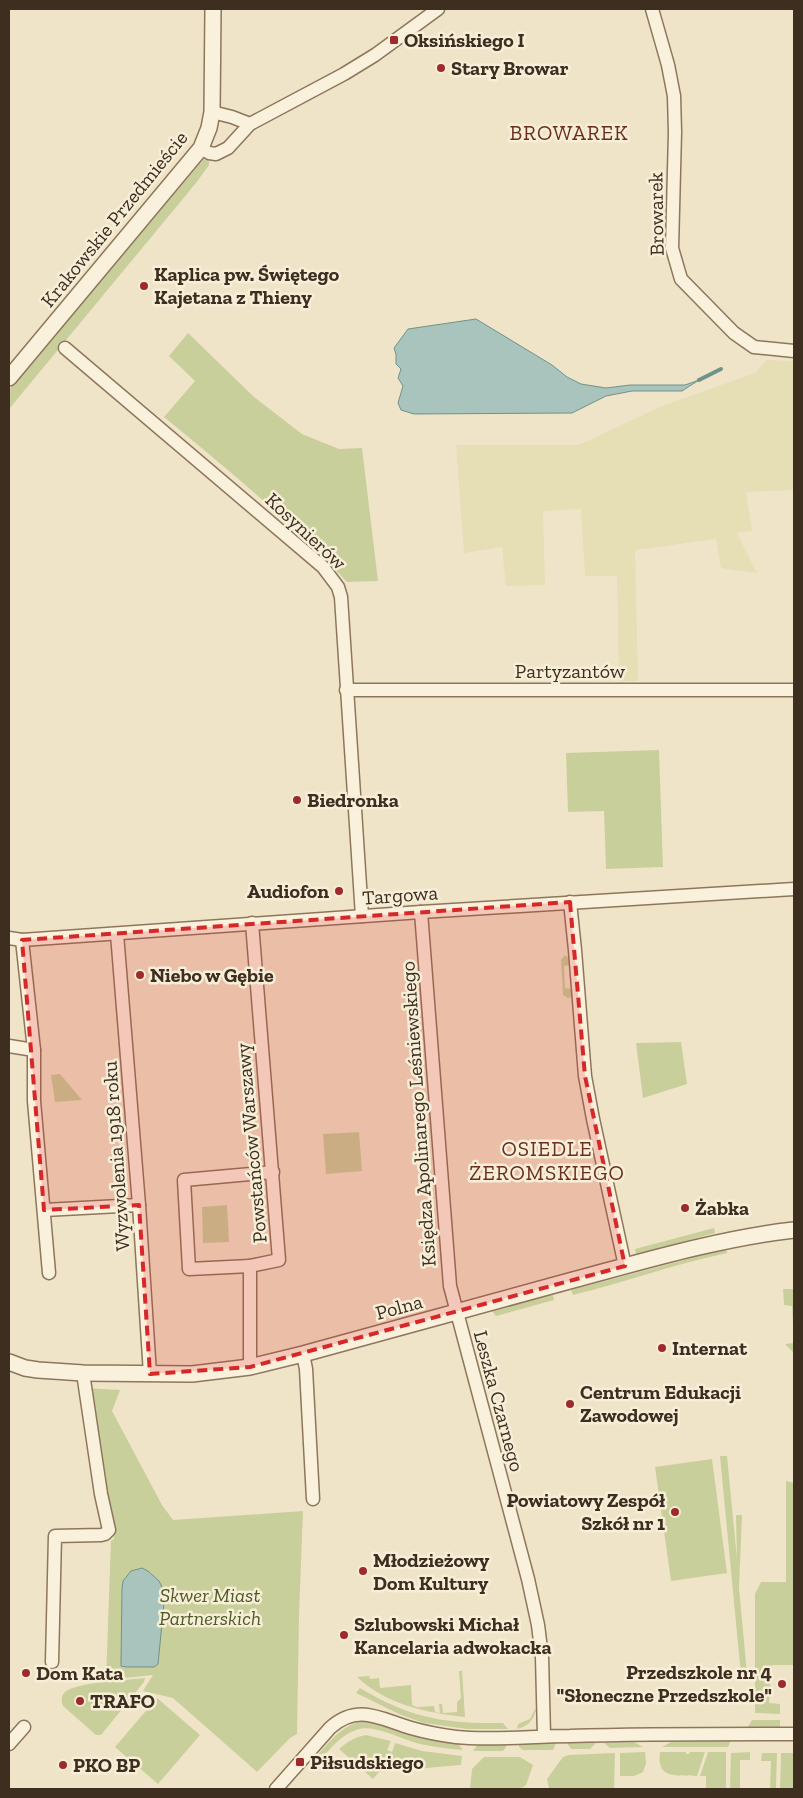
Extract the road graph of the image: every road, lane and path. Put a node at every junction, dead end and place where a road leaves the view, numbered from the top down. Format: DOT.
graph roads {
  1 [pos="212,9"];
  2 [pos="438,9"];
  3 [pos="652,9"];
  4 [pos="212,112"];
  5 [pos="250,124"];
  6 [pos="201,148"];
  7 [pos="64,348"];
  8 [pos="794,351"];
  9 [pos="9,378"];
  10 [pos="346,690"];
  11 [pos="794,690"];
  12 [pos="794,889"];
  13 [pos="570,902"];
  14 [pos="421,912"];
  15 [pos="362,916"];
  16 [pos="252,923"];
  17 [pos="117,934"];
  18 [pos="9,938"];
  19 [pos="22,940"];
  20 [pos="9,1046"];
  21 [pos="34,1050"];
  22 [pos="273,1172"];
  23 [pos="140,1205"];
  24 [pos="44,1210"];
  25 [pos="794,1230"];
  26 [pos="250,1266"];
  27 [pos="625,1266"];
  28 [pos="49,1273"];
  29 [pos="456,1312"];
  30 [pos="303,1354"];
  31 [pos="9,1362"];
  32 [pos="250,1367"];
  33 [pos="83,1373"];
  34 [pos="150,1374"];
  35 [pos="313,1499"];
  36 [pos="52,1662"];
  37 [pos="24,1727"];
  38 [pos="794,1734"];
  39 [pos="544,1736"];
  40 [pos="9,1744"];
  41 [pos="276,1789"];
  1 -- 4 [label="street, Krakowskie Przedmieście"];
  2 -- 5 [label="street"];
  3 -- 8 [label="street, Browarek"];
  4 -- 5 [label="street"];
  4 -- 6 [label="street, Krakowskie Przedmieście"];
  5 -- 6 [label="street"];
  6 -- 9 [label="street, Krakowskie Przedmieście"];
  7 -- 10 [label="street, Kosynierów"];
  10 -- 11 [label="street, Partyzantów"];
  10 -- 15 [label="street, Kosynierów"];
  12 -- 13 [label="street, Targowa"];
  13 -- 14 [label="street, Targowa"];
  13 -- 27 [label="street"];
  14 -- 15 [label="street, Targowa"];
  14 -- 29 [label="street, Księdza Apolinarego Leśniewskiego"];
  15 -- 16 [label="street, Targowa"];
  16 -- 17 [label="street, Targowa"];
  16 -- 22 [label="street, Powstańców Warszawy"];
  17 -- 19 [label="street, Targowa"];
  17 -- 23 [label="street, Wyzwolenia 1918 roku"];
  18 -- 19 [label="street, Targowa"];
  19 -- 21 [label="street"];
  20 -- 21 [label="street"];
  21 -- 24 [label="street"];
  22 -- 26 [label="street, Powstańców Warszawy"];
  22 -- 26 [label="street"];
  23 -- 24 [label="street"];
  23 -- 34 [label="street, Wyzwolenia 1918 roku"];
  24 -- 28 [label="street"];
  25 -- 27 [label="street, Polna"];
  26 -- 32 [label="street, Powstańców Warszawy"];
  27 -- 29 [label="street, Polna"];
  29 -- 30 [label="street, Polna"];
  29 -- 39 [label="street, Leszka Czarnego"];
  30 -- 32 [label="street, Polna"];
  30 -- 35 [label="street"];
  31 -- 33 [label="street, Polna"];
  32 -- 34 [label="street, Polna"];
  33 -- 34 [label="street, Polna"];
  33 -- 36 [label="street"];
  37 -- 40 [label="street"];
  38 -- 39 [label="street"];
  39 -- 41 [label="street"];
}
